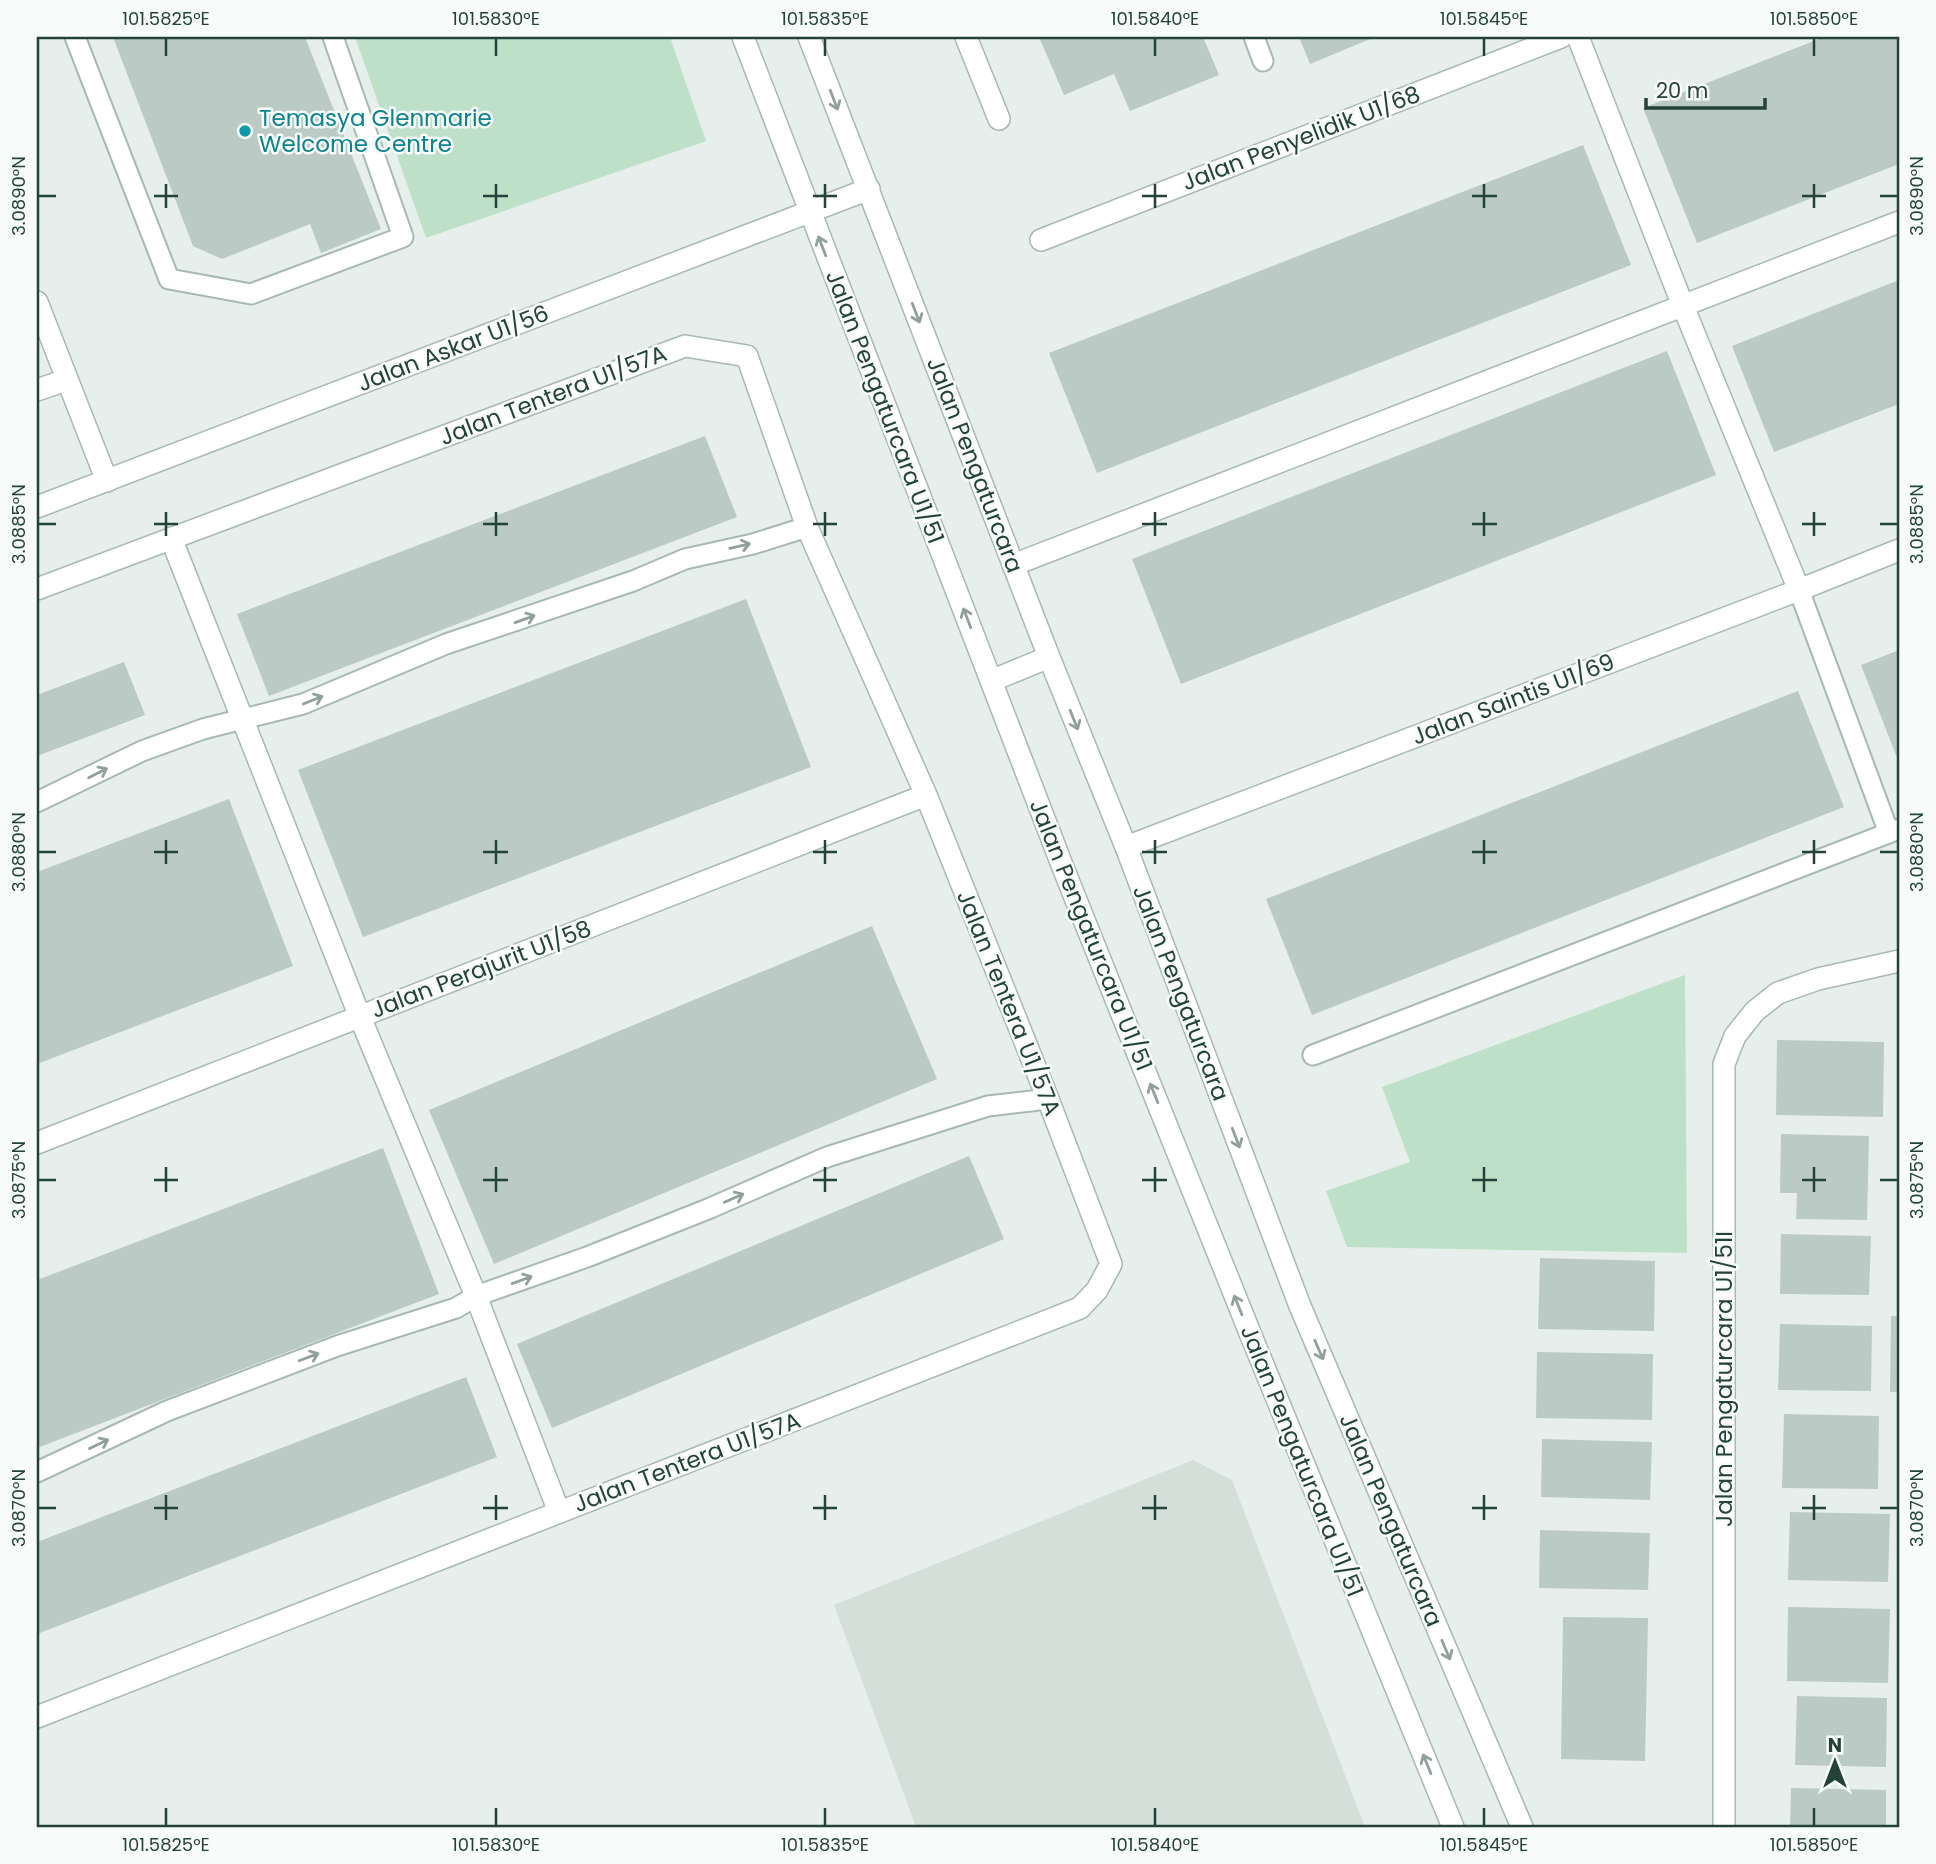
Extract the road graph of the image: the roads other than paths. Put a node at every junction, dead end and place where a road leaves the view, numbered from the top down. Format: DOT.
graph roads {
  1 [pos="75,37"];
  2 [pos="332,37"];
  3 [pos="743,37"];
  4 [pos="809,37"];
  5 [pos="966,37"];
  6 [pos="1254,37"];
  7 [pos="1561,37"];
  8 [pos="1578,37"];
  9 [pos="1263,61"];
  10 [pos="999,119"];
  11 [pos="869,190"];
  12 [pos="809,212"];
  13 [pos="1899,222"];
  14 [pos="1041,240"];
  15 [pos="37,302"];
  16 [pos="1683,306"];
  17 [pos="66,380"];
  18 [pos="37,390"];
  19 [pos="107,481"];
  20 [pos="37,507"];
  21 [pos="807,527"];
  22 [pos="171,538"];
  23 [pos="1899,550"];
  24 [pos="1013,565"];
  25 [pos="37,589"];
  26 [pos="1800,590"];
  27 [pos="1049,657"];
  28 [pos="991,681"];
  29 [pos="243,720"];
  30 [pos="926,795"];
  31 [pos="37,802"];
  32 [pos="1894,831"];
  33 [pos="1126,847"];
  34 [pos="1899,961"];
  35 [pos="360,1017"];
  36 [pos="1313,1055"];
  37 [pos="1048,1099"];
  38 [pos="37,1143"];
  39 [pos="476,1296"];
  40 [pos="37,1472"];
  41 [pos="559,1512"];
  42 [pos="37,1717"];
  43 [pos="1453,1827"];
  44 [pos="1521,1827"];
  45 [pos="1724,1827"];
  1 -- 2 [label="lane"];
  3 -- 12 [label="street, Jalan Pengaturcara U1/51"];
  4 -- 11 [label="street, Jalan Pengaturcara, one-way"];
  5 -- 10 [label="street"];
  6 -- 9 [label="lane"];
  7 -- 14 [label="street, Jalan Penyelidik U1/68"];
  8 -- 16 [label="street"];
  11 -- 12 [label="street, Jalan Askar U1/56"];
  11 -- 24 [label="street, Jalan Pengaturcara, one-way"];
  12 -- 19 [label="street, Jalan Askar U1/56"];
  28 -- 12 [label="street, Jalan Pengaturcara U1/51, one-way"];
  13 -- 16 [label="street"];
  15 -- 17 [label="street"];
  16 -- 24 [label="street"];
  16 -- 26 [label="street"];
  17 -- 18 [label="street"];
  17 -- 19 [label="street"];
  19 -- 20 [label="street, Jalan Askar U1/56"];
  21 -- 22 [label="street, Jalan Tentera U1/57A"];
  29 -- 21 [label="lane, one-way"];
  21 -- 30 [label="street, Jalan Tentera U1/57A"];
  22 -- 25 [label="street, Jalan Tentera U1/57A"];
  22 -- 29 [label="street"];
  23 -- 26 [label="street, Jalan Saintis U1/69"];
  24 -- 27 [label="street, Jalan Pengaturcara"];
  26 -- 32 [label="lane"];
  26 -- 33 [label="street, Jalan Saintis U1/69"];
  27 -- 28 [label="street"];
  27 -- 33 [label="street, Jalan Pengaturcara, one-way"];
  43 -- 28 [label="street, Jalan Pengaturcara U1/51, one-way"];
  31 -- 29 [label="lane, one-way"];
  29 -- 35 [label="street"];
  30 -- 35 [label="street, Jalan Perajurit U1/58"];
  30 -- 37 [label="street, Jalan Tentera U1/57A"];
  32 -- 36 [label="lane"];
  33 -- 44 [label="street, Jalan Pengaturcara, one-way"];
  34 -- 45 [label="street, Jalan Pengaturcara U1/51I"];
  35 -- 38 [label="street, Jalan Perajurit U1/58"];
  35 -- 39 [label="street"];
  39 -- 37 [label="lane, one-way"];
  37 -- 41 [label="street, Jalan Tentera U1/57A"];
  40 -- 39 [label="lane, one-way"];
  39 -- 41 [label="street"];
  41 -- 42 [label="street, Jalan Tentera U1/57A"];
}
